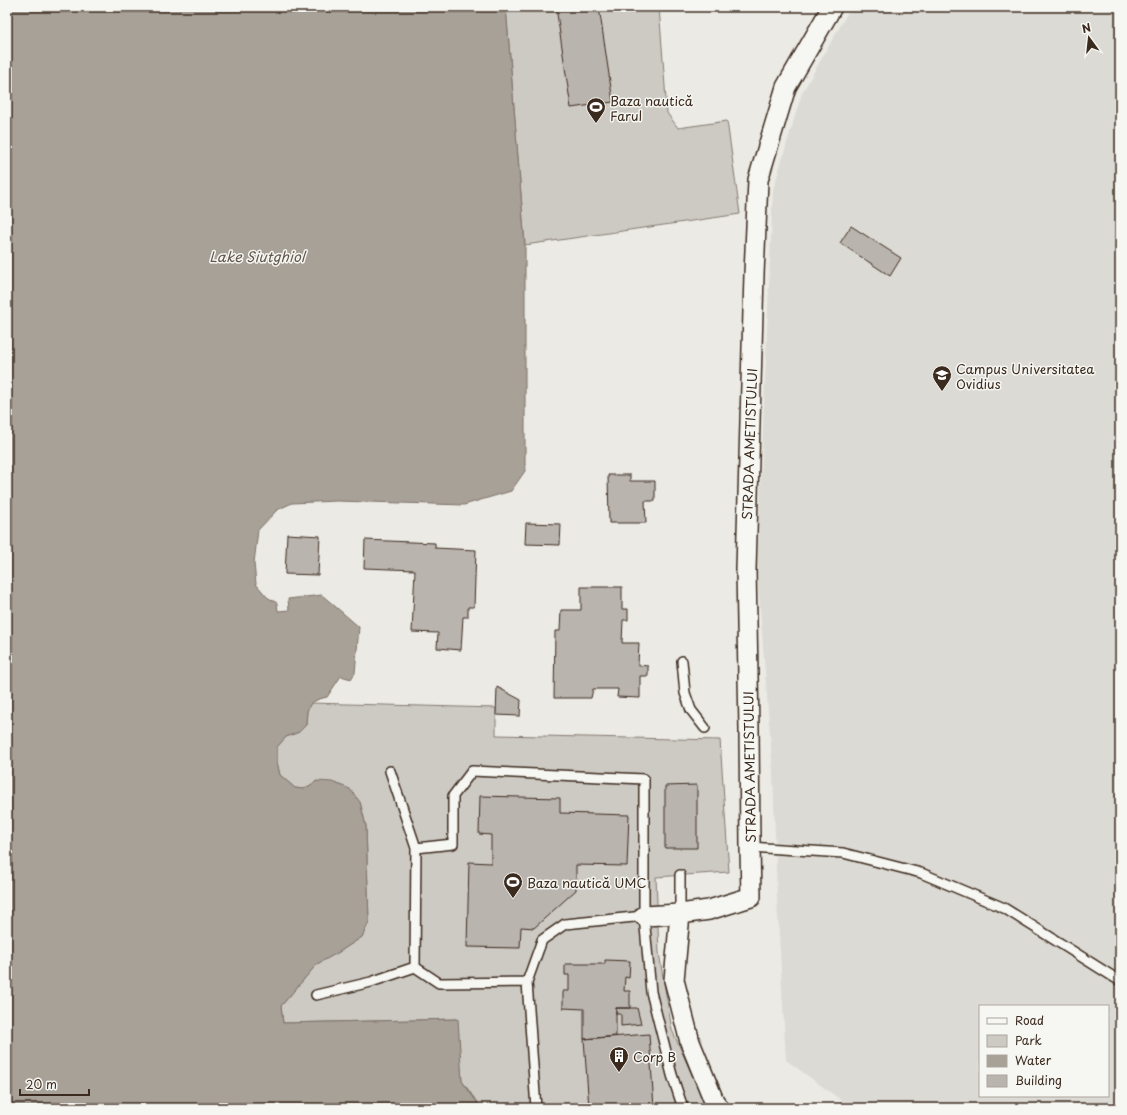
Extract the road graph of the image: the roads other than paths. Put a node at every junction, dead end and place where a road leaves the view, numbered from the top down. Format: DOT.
graph roads {
  1 [pos="832,7"];
  2 [pos="682,661"];
  3 [pos="705,728"];
  4 [pos="390,771"];
  5 [pos="750,847"];
  6 [pos="416,848"];
  7 [pos="680,875"];
  8 [pos="680,914"];
  9 [pos="644,916"];
  10 [pos="415,967"];
  11 [pos="526,982"];
  12 [pos="1120,982"];
  13 [pos="316,995"];
  14 [pos="536,1108"];
  15 [pos="683,1108"];
  16 [pos="719,1108"];
  1 -- 5 [label="street, STRADA AMETISTULUI"];
  2 -- 3 [label="lane"];
  4 -- 6 [label="lane"];
  5 -- 8 [label="street, STRADA AMETISTULUI"];
  5 -- 12 [label="lane"];
  6 -- 9 [label="lane"];
  6 -- 10 [label="lane"];
  7 -- 8 [label="lane"];
  8 -- 9 [label="street"];
  8 -- 16 [label="street"];
  9 -- 11 [label="lane"];
  9 -- 15 [label="lane"];
  10 -- 11 [label="lane"];
  10 -- 13 [label="lane"];
  11 -- 14 [label="lane"];
}
